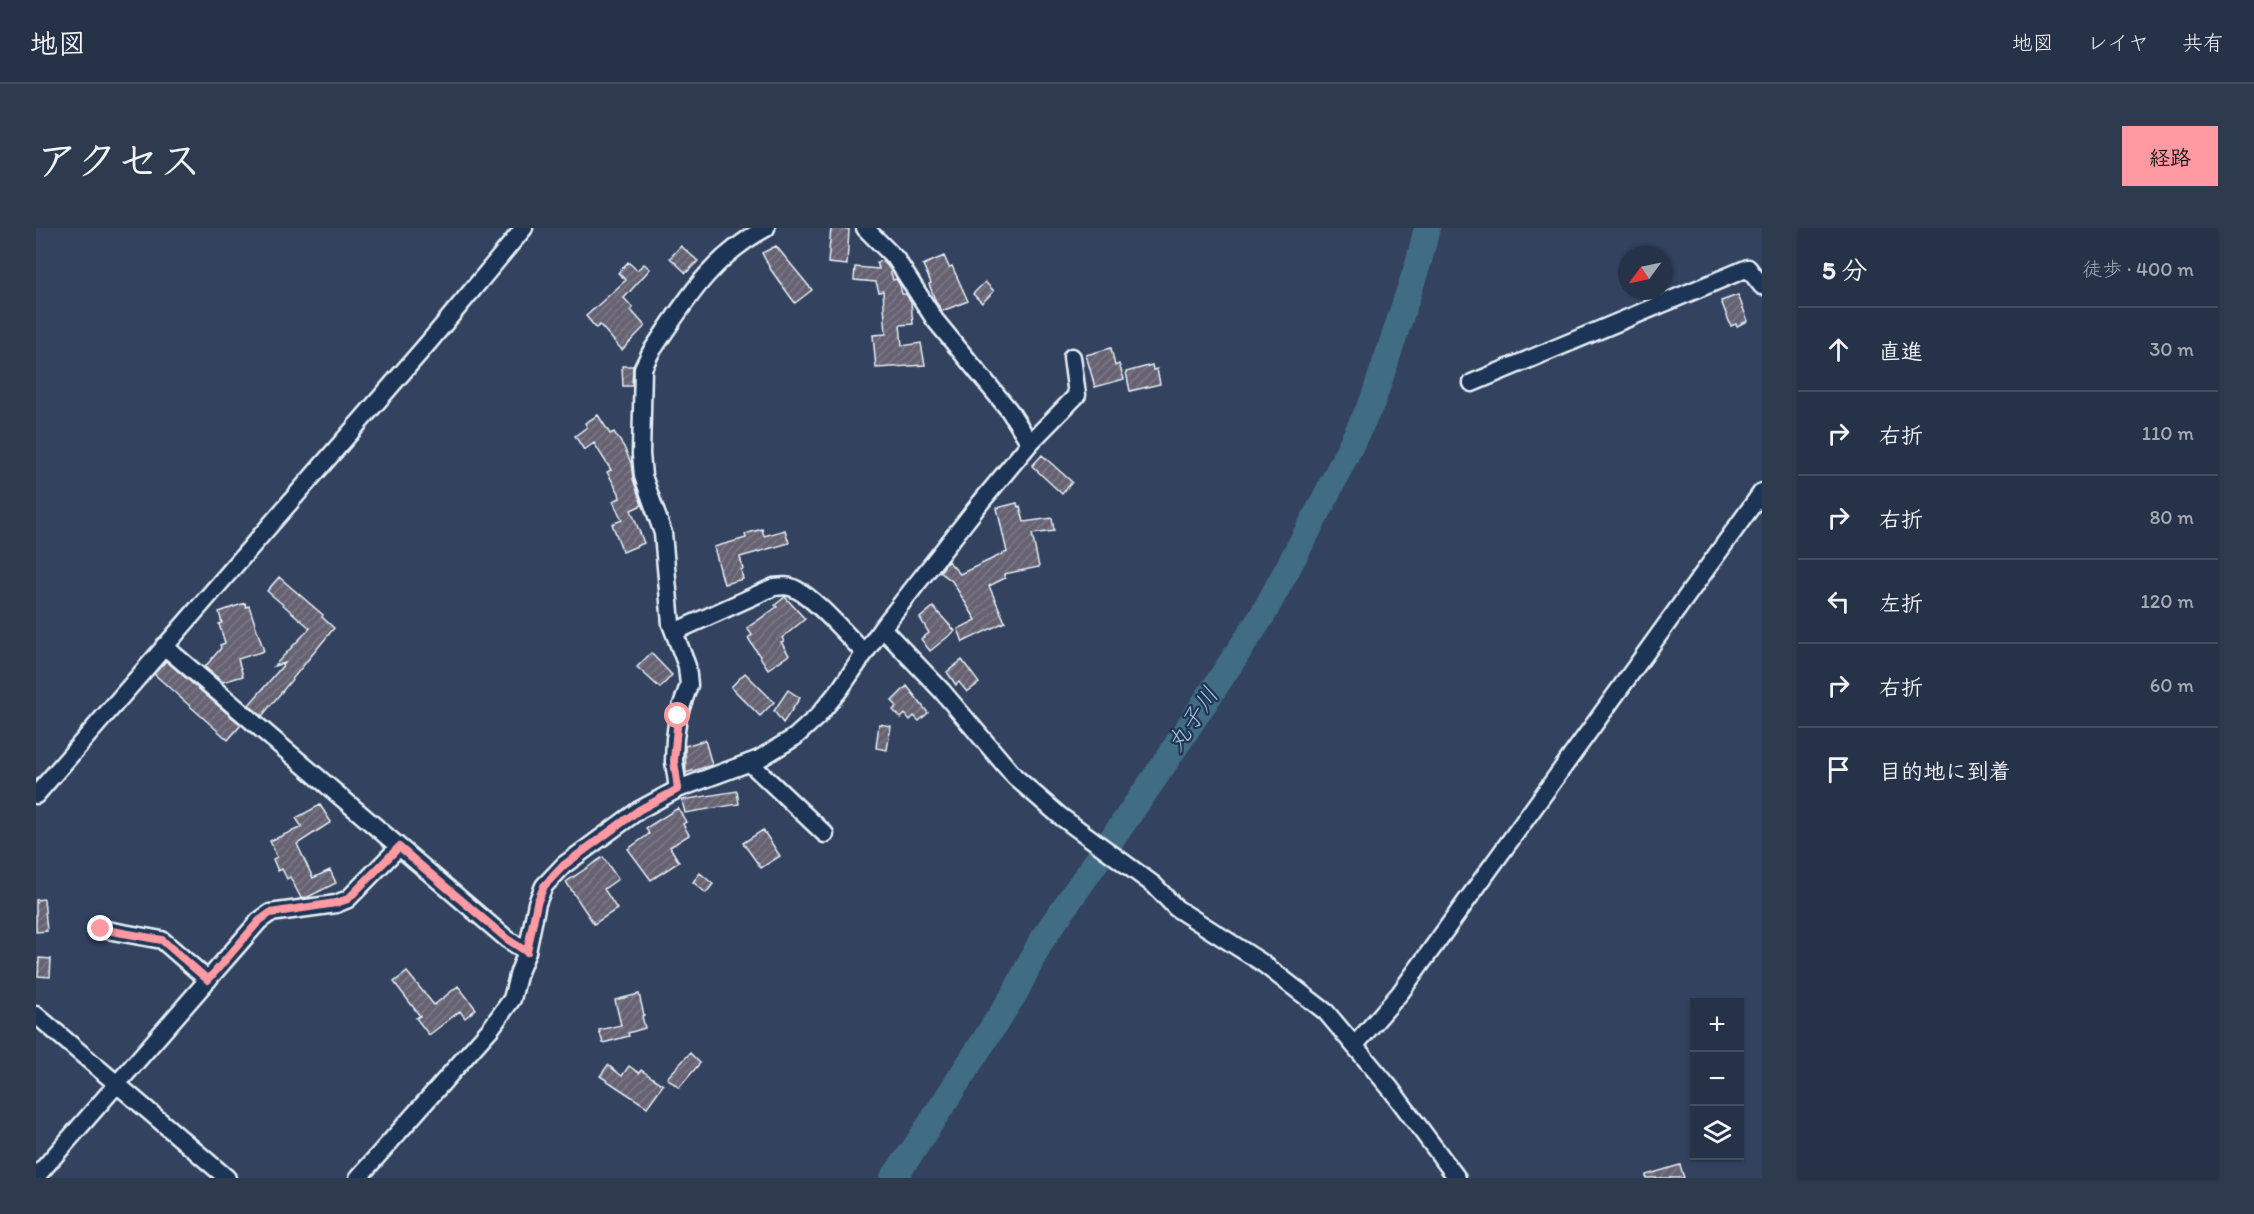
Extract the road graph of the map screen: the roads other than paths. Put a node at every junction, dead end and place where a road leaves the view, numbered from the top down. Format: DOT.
graph roads {
  1 [pos="524,228"];
  2 [pos="766,228"];
  3 [pos="865,228"];
  4 [pos="1755,266"];
  5 [pos="1762,286"];
  6 [pos="1072,357"];
  7 [pos="1472,383"];
  8 [pos="1030,443"];
  9 [pos="1762,492"];
  10 [pos="882,628"];
  11 [pos="674,632"];
  12 [pos="164,646"];
  13 [pos="864,652"];
  14 [pos="750,763"];
  15 [pos="678,789"];
  16 [pos="36,795"];
  17 [pos="825,834"];
  18 [pos="399,847"];
  19 [pos="101,929"];
  20 [pos="527,952"];
  21 [pos="208,980"];
  22 [pos="36,1015"];
  23 [pos="1355,1045"];
  24 [pos="116,1084"];
  25 [pos="36,1177"];
  26 [pos="227,1178"];
  27 [pos="358,1178"];
  28 [pos="1457,1178"];
  1 -- 12 [label="street"];
  2 -- 11 [label="street"];
  3 -- 8 [label="street"];
  4 -- 5 [label="street"];
  4 -- 7 [label="street"];
  6 -- 8 [label="street"];
  8 -- 10 [label="street"];
  9 -- 23 [label="street"];
  10 -- 13 [label="street"];
  10 -- 23 [label="street"];
  11 -- 13 [label="street"];
  11 -- 15 [label="street"];
  12 -- 16 [label="street"];
  12 -- 18 [label="street"];
  13 -- 14 [label="street"];
  14 -- 15 [label="street"];
  14 -- 17 [label="street"];
  15 -- 20 [label="street"];
  18 -- 20 [label="street"];
  18 -- 21 [label="street"];
  19 -- 21 [label="street"];
  20 -- 27 [label="street"];
  21 -- 24 [label="street"];
  22 -- 24 [label="street"];
  23 -- 28 [label="street"];
  24 -- 25 [label="street"];
  24 -- 26 [label="street"];
}
